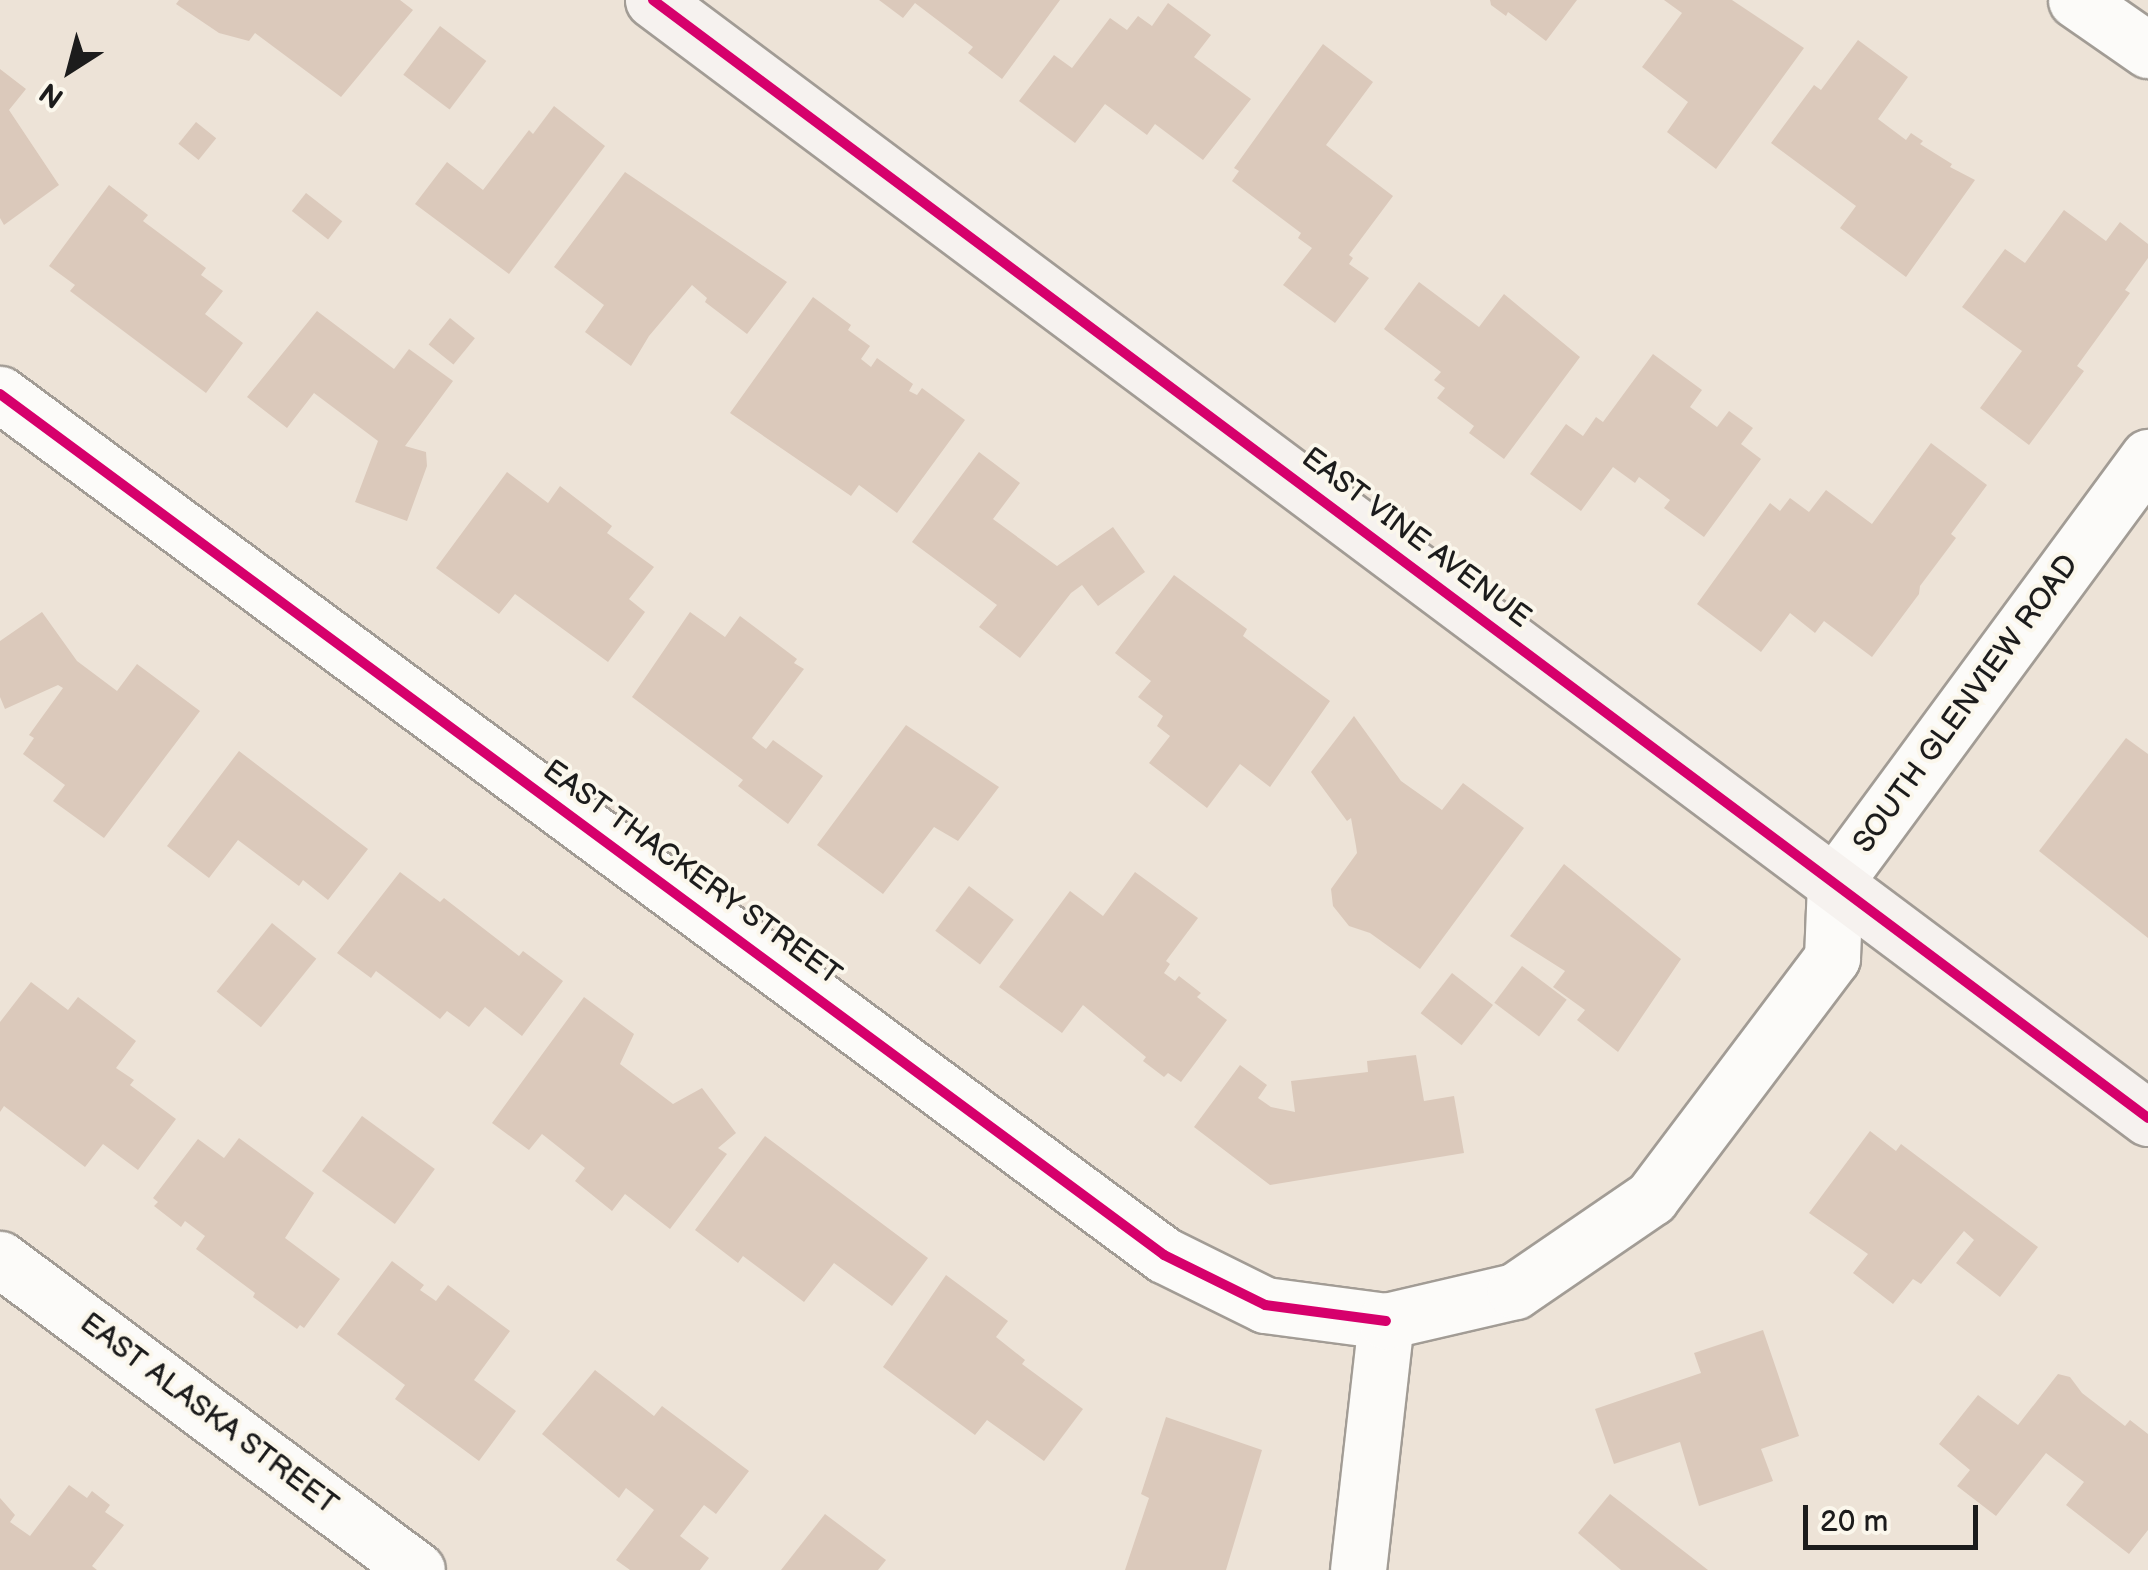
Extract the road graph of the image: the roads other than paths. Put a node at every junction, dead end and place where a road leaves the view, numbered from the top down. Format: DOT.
graph roads {
  1 [pos="653,0"];
  2 [pos="2076,0"];
  3 [pos="2148,50"];
  4 [pos="0,394"];
  5 [pos="2148,457"];
  6 [pos="1835,882"];
  7 [pos="2148,1118"];
  8 [pos="0,1259"];
  9 [pos="1386,1321"];
  10 [pos="417,1570"];
  11 [pos="1358,1570"];
  1 -- 6 [label="street, EAST VINE AVENUE"];
  2 -- 3 [label="street"];
  4 -- 9 [label="street, EAST THACKERY STREET"];
  5 -- 6 [label="street, SOUTH GLENVIEW ROAD"];
  6 -- 7 [label="street, EAST VINE AVENUE"];
  6 -- 9 [label="street, SOUTH GLENVIEW ROAD"];
  8 -- 10 [label="street, EAST ALASKA STREET"];
  9 -- 11 [label="street"];
}
